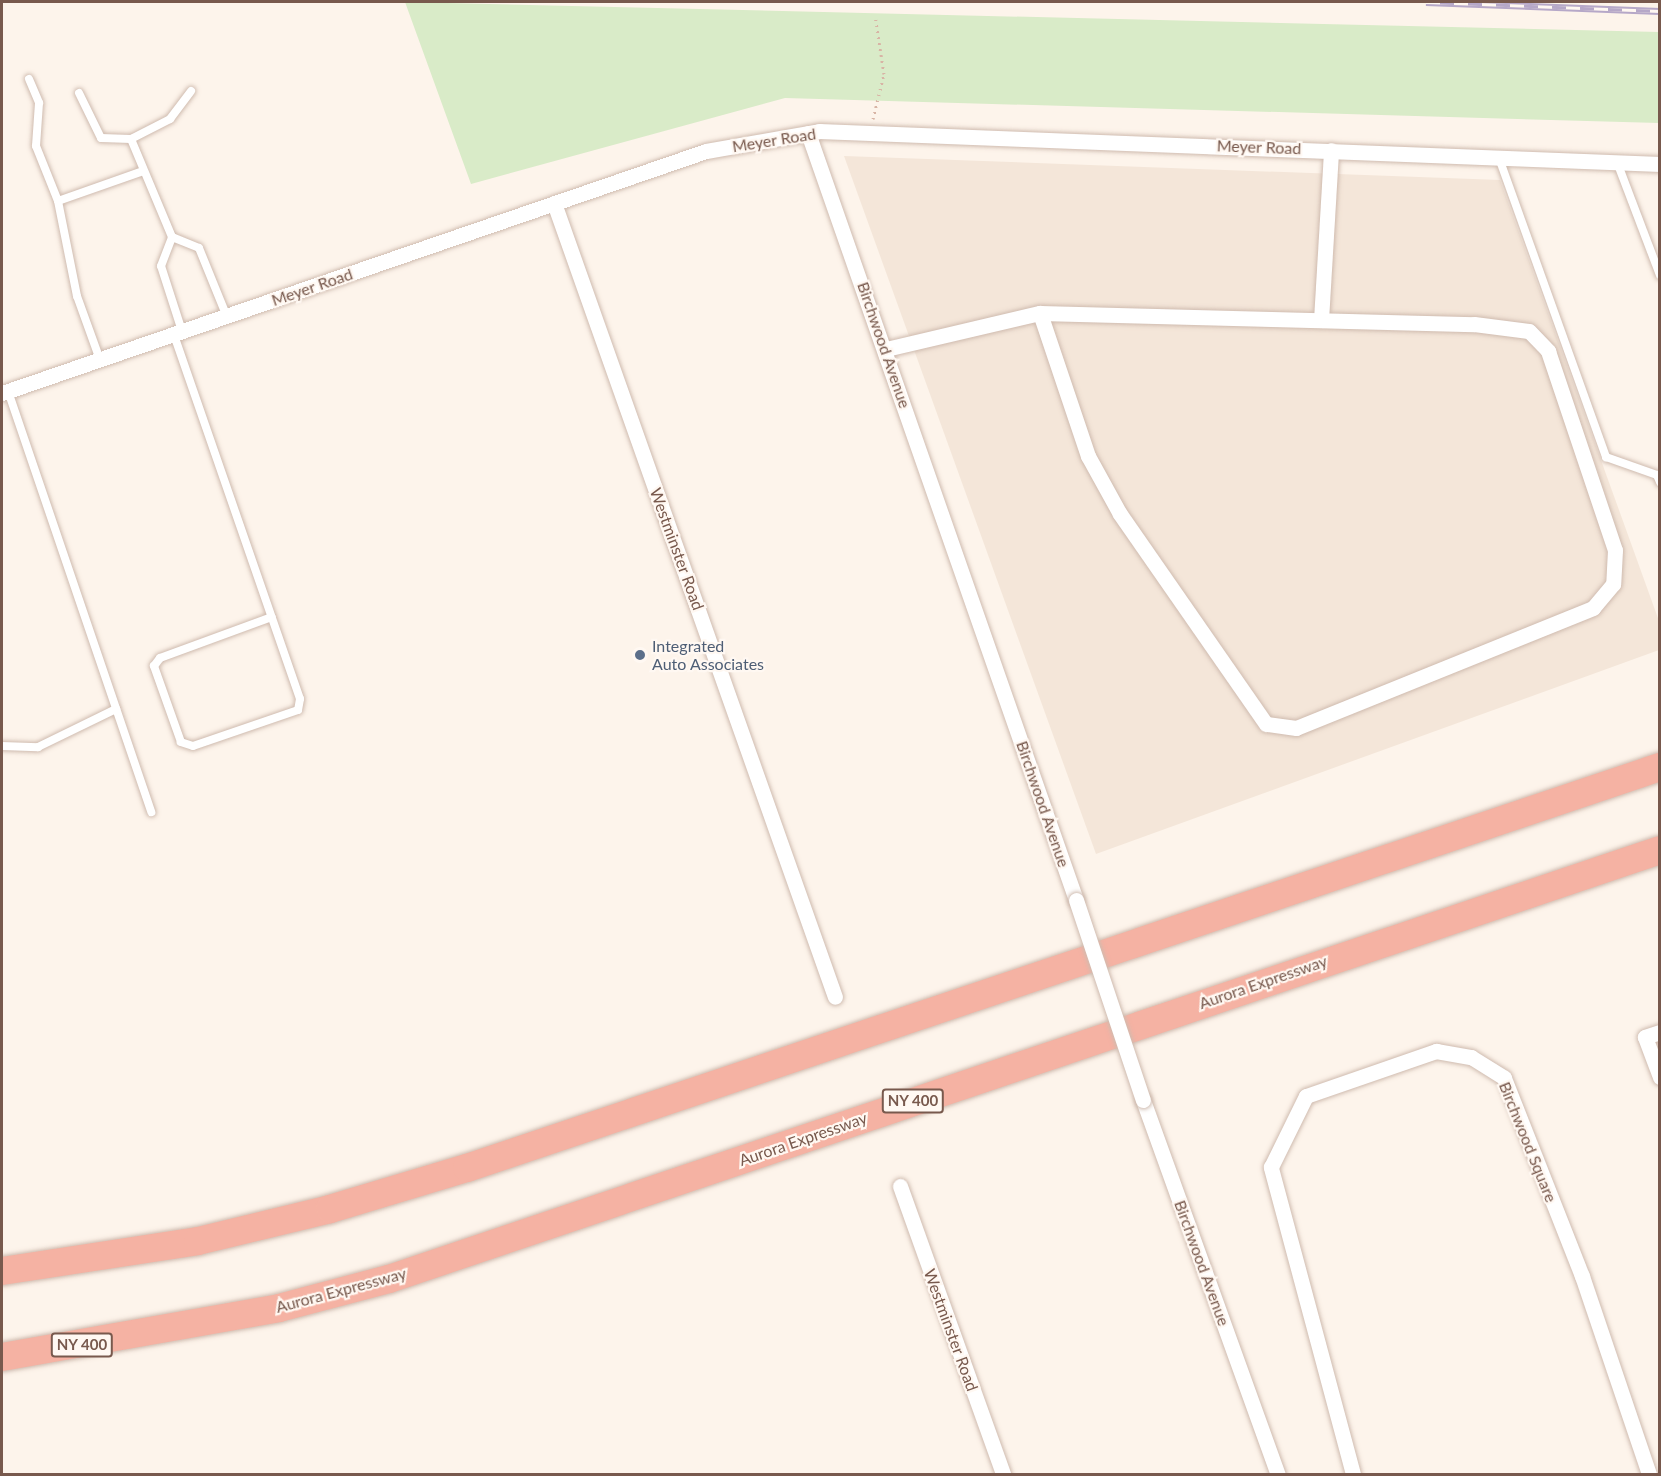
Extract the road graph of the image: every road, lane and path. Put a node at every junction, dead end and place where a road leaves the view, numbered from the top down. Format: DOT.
graph roads {
  1 [pos="875,15"];
  2 [pos="29,79"];
  3 [pos="191,91"];
  4 [pos="79,93"];
  5 [pos="869,132"];
  6 [pos="808,133"];
  7 [pos="130,138"];
  8 [pos="1331,150"];
  9 [pos="1498,157"];
  10 [pos="1617,162"];
  11 [pos="1659,164"];
  12 [pos="143,171"];
  13 [pos="58,201"];
  14 [pos="554,203"];
  15 [pos="172,237"];
  16 [pos="1659,275"];
  17 [pos="1040,313"];
  18 [pos="226,317"];
  19 [pos="1321,320"];
  20 [pos="178,333"];
  21 [pos="886,348"];
  22 [pos="100,360"];
  23 [pos="5,392"];
  24 [pos="1659,482"];
  25 [pos="272,617"];
  26 [pos="116,709"];
  27 [pos="2,746"];
  28 [pos="1654,768"];
  29 [pos="151,812"];
  30 [pos="1659,850"];
  31 [pos="836,997"];
  32 [pos="1659,1032"];
  33 [pos="1659,1077"];
  34 [pos="900,1186"];
  35 [pos="2,1271"];
  36 [pos="2,1357"];
  37 [pos="1002,1474"];
  38 [pos="1278,1474"];
  39 [pos="1353,1474"];
  40 [pos="1649,1474"];
  1 -- 5 [label="path"];
  2 -- 13 [label="lane"];
  3 -- 7 [label="lane"];
  4 -- 7 [label="lane"];
  5 -- 6 [label="street, Meyer Road"];
  5 -- 8 [label="street, Meyer Road"];
  6 -- 14 [label="street, Meyer Road"];
  6 -- 21 [label="street, Birchwood Avenue"];
  7 -- 12 [label="lane"];
  8 -- 9 [label="street, Meyer Road"];
  8 -- 19 [label="street"];
  9 -- 10 [label="street, Meyer Road"];
  9 -- 24 [label="lane"];
  10 -- 11 [label="street, Meyer Road"];
  10 -- 16 [label="lane"];
  12 -- 13 [label="lane"];
  12 -- 15 [label="lane"];
  13 -- 22 [label="lane"];
  14 -- 18 [label="street, Meyer Road"];
  14 -- 31 [label="street, Westminster Road"];
  15 -- 18 [label="lane"];
  15 -- 20 [label="lane"];
  17 -- 19 [label="street"];
  17 -- 19 [label="street"];
  17 -- 21 [label="street"];
  18 -- 20 [label="street, Meyer Road"];
  20 -- 22 [label="street, Meyer Road"];
  20 -- 25 [label="lane"];
  21 -- 38 [label="street, Birchwood Avenue, bridge"];
  22 -- 23 [label="street, Meyer Road"];
  23 -- 26 [label="lane"];
  25 -- 25 [label="lane"];
  26 -- 27 [label="lane"];
  26 -- 29 [label="lane"];
  28 -- 35 [label="highway"];
  30 -- 36 [label="highway, Aurora Expressway / NY 400"];
  32 -- 33 [label="street"];
  34 -- 37 [label="street, Westminster Road"];
  39 -- 40 [label="street, Birchwood Square"];
}
